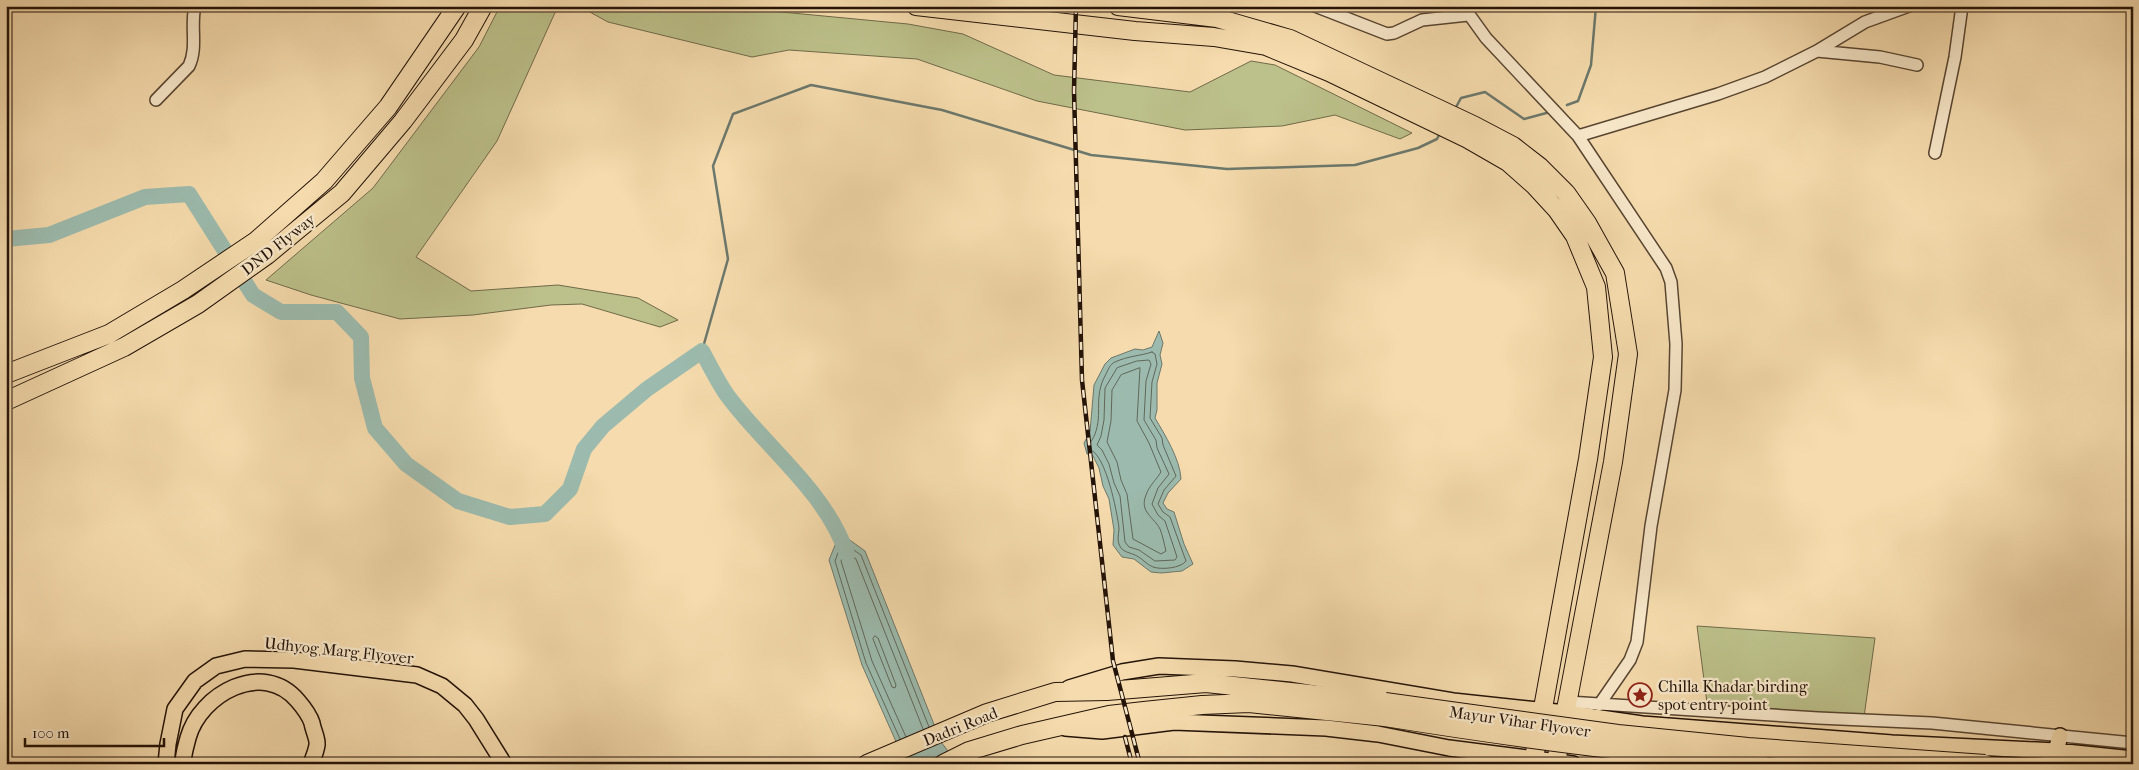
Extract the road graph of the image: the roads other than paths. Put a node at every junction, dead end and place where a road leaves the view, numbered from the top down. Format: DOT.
graph roads {
  1 [pos="195,6"];
  2 [pos="457,6"];
  3 [pos="482,6"];
  4 [pos="916,6"];
  5 [pos="1118,6"];
  6 [pos="1315,6"];
  7 [pos="1909,6"];
  8 [pos="1962,6"];
  9 [pos="1466,11"];
  10 [pos="1817,51"];
  11 [pos="1917,66"];
  12 [pos="156,100"];
  13 [pos="1422,109"];
  14 [pos="1472,132"];
  15 [pos="1578,136"];
  16 [pos="1935,153"];
  17 [pos="6,374"];
  18 [pos="6,401"];
  19 [pos="1055,692"];
  20 [pos="1453,700"];
  21 [pos="1599,704"];
  22 [pos="1567,708"];
  23 [pos="1541,710"];
  24 [pos="1061,727"];
  25 [pos="2058,743"];
  26 [pos="2133,743"];
  27 [pos="1449,748"];
  28 [pos="2133,758"];
  29 [pos="1534,761"];
  30 [pos="868,763"];
  31 [pos="1561,763"];
  32 [pos="166,764"];
  33 [pos="183,764"];
  34 [pos="311,764"];
  35 [pos="504,764"];
  36 [pos="943,764"];
  37 [pos="1761,764"];
  38 [pos="1986,764"];
  1 -- 12 [label="street"];
  2 -- 17 [label="highway, DND Flyway"];
  3 -- 18 [label="highway, DND Flyway"];
  4 -- 13 [label="highway"];
  5 -- 13 [label="highway"];
  6 -- 9 [label="street"];
  7 -- 10 [label="street"];
  8 -- 16 [label="street"];
  9 -- 15 [label="street"];
  10 -- 11 [label="street"];
  10 -- 15 [label="street"];
  13 -- 14 [label="highway"];
  14 -- 22 [label="highway"];
  14 -- 23 [label="highway"];
  15 -- 21 [label="street"];
  19 -- 20 [label="main road"];
  19 -- 30 [label="highway, Dadri Road"];
  19 -- 38 [label="highway, Mayur Vihar Flyover, bridge"];
  20 -- 23 [label="main road"];
  20 -- 27 [label="main road"];
  21 -- 22 [label="street"];
  21 -- 25 [label="street"];
  22 -- 23 [label="main road"];
  22 -- 25 [label="main road"];
  22 -- 31 [label="highway"];
  23 -- 29 [label="highway"];
  24 -- 27 [label="main road"];
  24 -- 36 [label="highway, Dadri Road"];
  24 -- 37 [label="highway, Mayur Vihar Flyover, bridge"];
  25 -- 26 [label="street"];
  25 -- 28 [label="main road"];
  27 -- 29 [label="main road"];
  29 -- 31 [label="main road"];
  32 -- 35 [label="main road, Udhyog Marg Flyover"];
  33 -- 34 [label="main road"];
}
